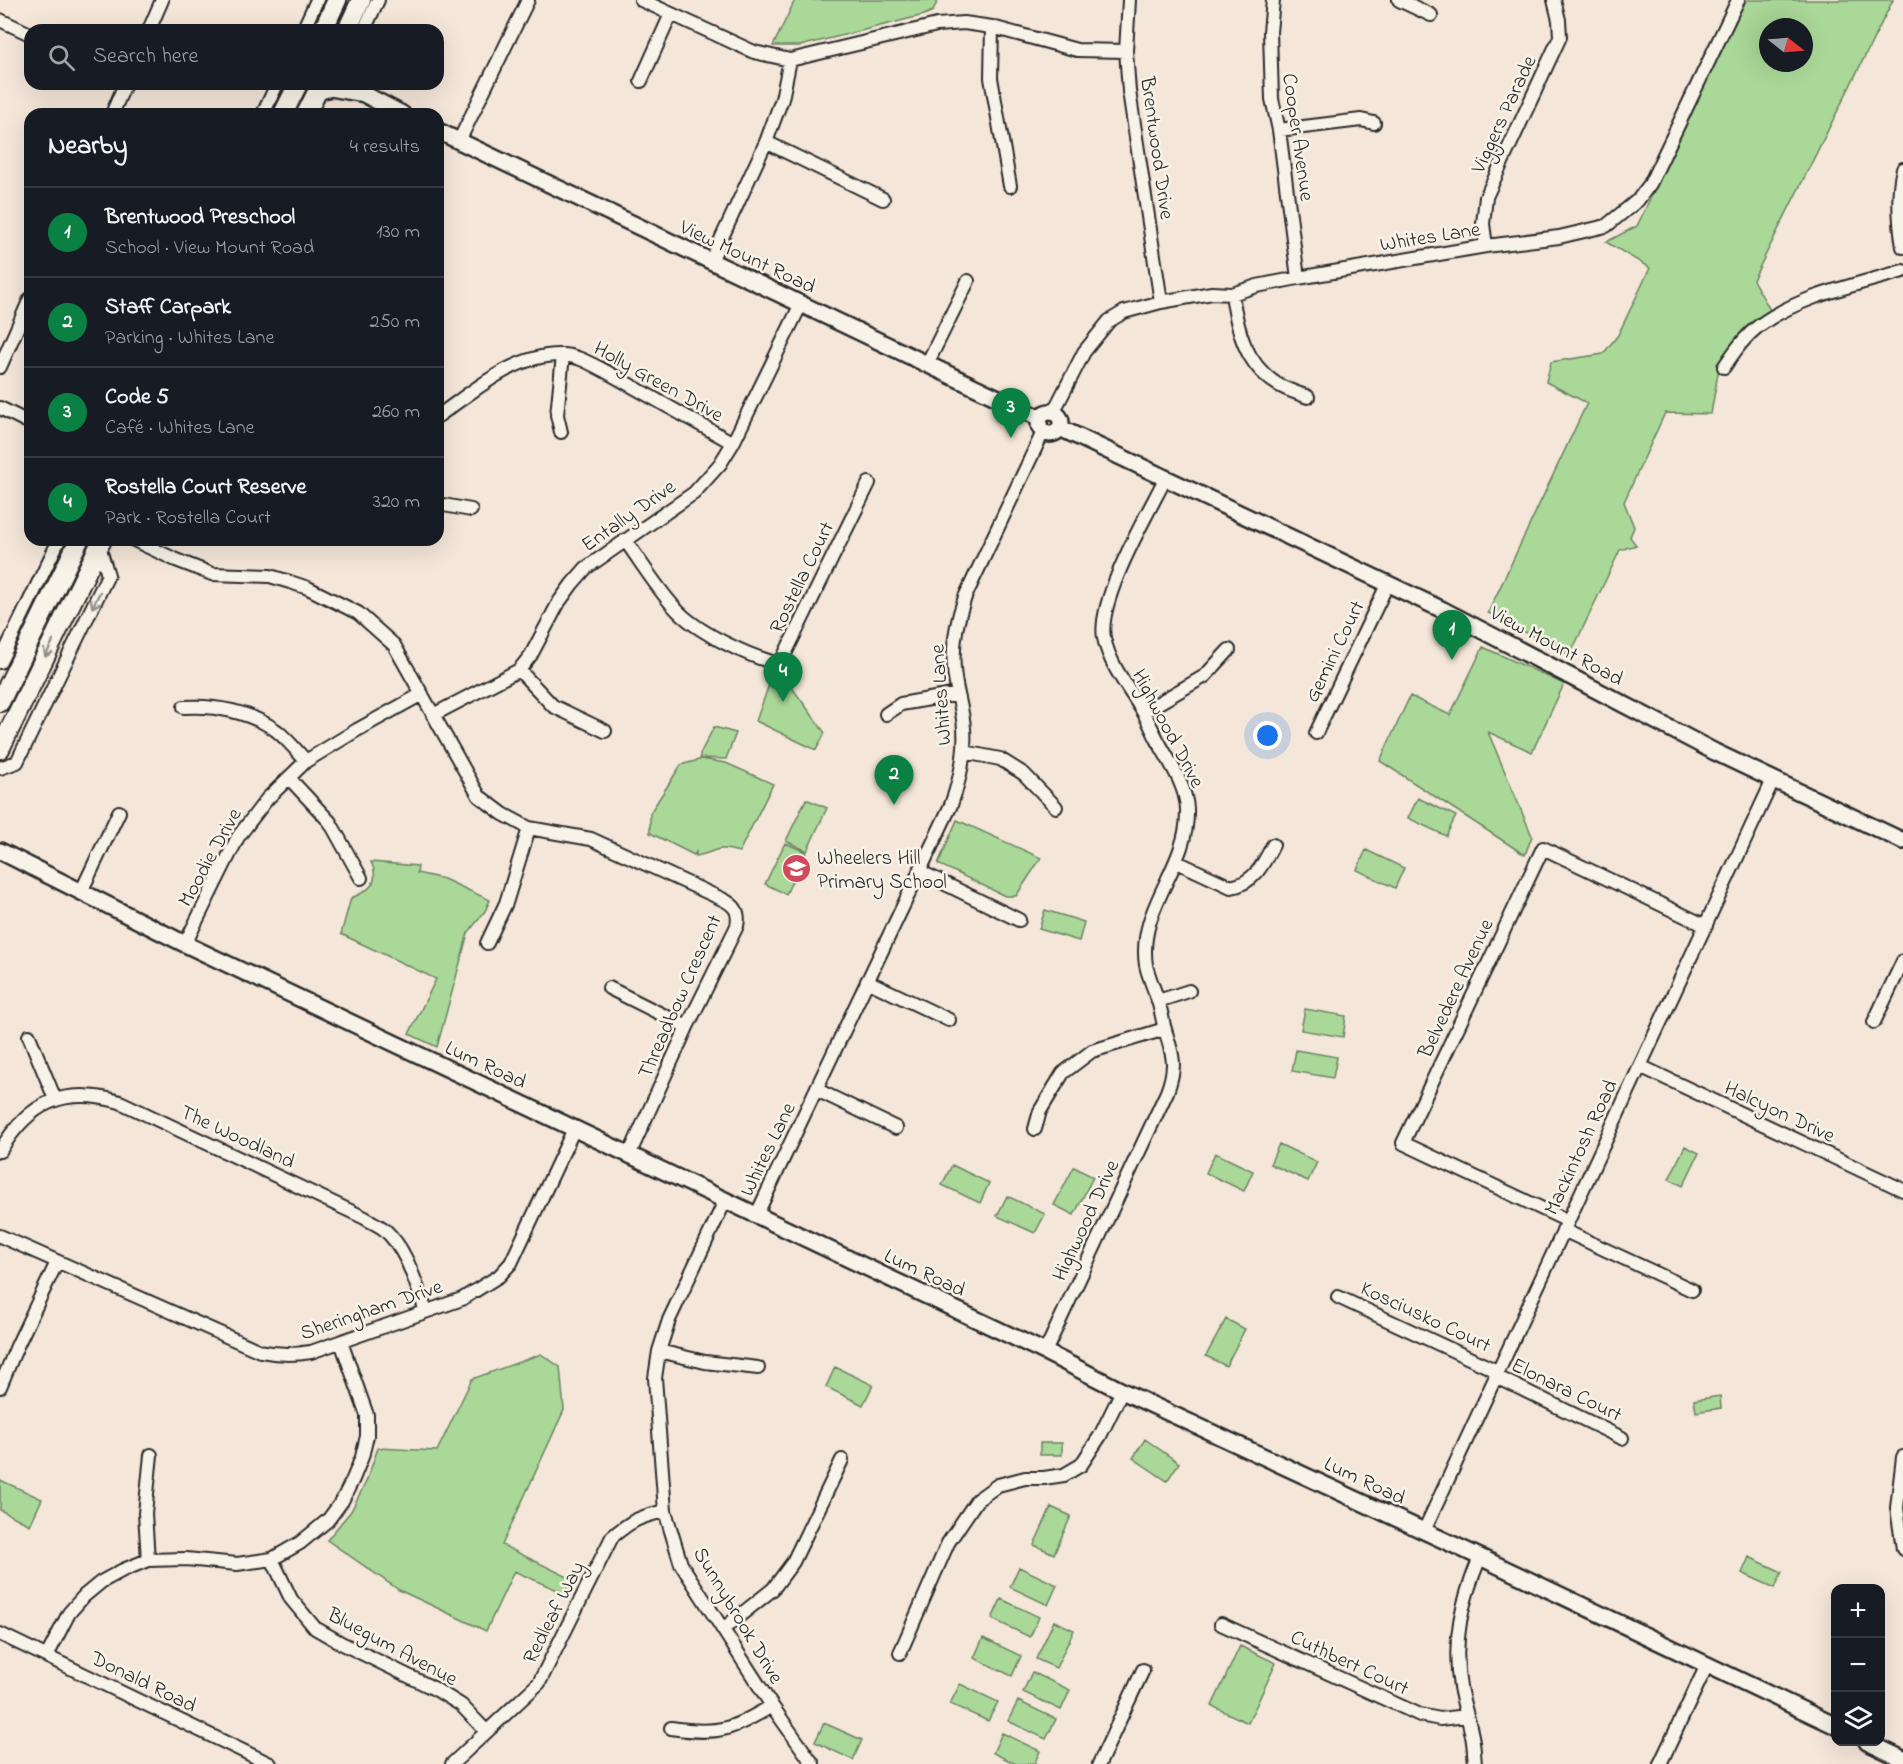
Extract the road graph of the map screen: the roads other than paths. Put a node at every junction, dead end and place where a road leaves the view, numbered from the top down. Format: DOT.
graph roads {
  1 [pos="162,0"];
  2 [pos="317,0"];
  3 [pos="337,0"];
  4 [pos="361,0"];
  5 [pos="378,0"];
  6 [pos="528,0"];
  7 [pos="641,0"];
  8 [pos="1129,0"];
  9 [pos="1273,0"];
  10 [pos="1399,0"];
  11 [pos="1554,0"];
  12 [pos="1738,0"];
  13 [pos="671,14"];
  14 [pos="1431,15"];
  15 [pos="0,20"];
  16 [pos="152,24"];
  17 [pos="306,24"];
  18 [pos="326,24"];
  19 [pos="350,24"];
  20 [pos="367,24"];
  21 [pos="992,27"];
  22 [pos="24,31"];
  23 [pos="1126,51"];
  24 [pos="790,60"];
  25 [pos="640,81"];
  26 [pos="122,90"];
  27 [pos="274,90"];
  28 [pos="295,90"];
  29 [pos="318,90"];
  30 [pos="343,90"];
  31 [pos="357,90"];
  32 [pos="362,93"];
  33 [pos="115,108"];
  34 [pos="266,108"];
  35 [pos="286,108"];
  36 [pos="309,108"];
  37 [pos="391,108"];
  38 [pos="1374,123"];
  39 [pos="1279,130"];
  40 [pos="444,134"];
  41 [pos="459,141"];
  42 [pos="766,142"];
  43 [pos="1903,169"];
  44 [pos="1010,186"];
  45 [pos="883,199"];
  46 [pos="1486,246"];
  47 [pos="1903,247"];
  48 [pos="711,261"];
  49 [pos="1903,271"];
  50 [pos="1298,278"];
  51 [pos="968,281"];
  52 [pos="1232,294"];
  53 [pos="1161,302"];
  54 [pos="801,304"];
  55 [pos="24,313"];
  56 [pos="563,355"];
  57 [pos="927,364"];
  58 [pos="0,367"];
  59 [pos="1724,368"];
  60 [pos="1308,397"];
  61 [pos="0,408"];
  62 [pos="444,412"];
  63 [pos="24,420"];
  64 [pos="1046,421"];
  65 [pos="561,432"];
  66 [pos="733,443"];
  67 [pos="1165,479"];
  68 [pos="869,483"];
  69 [pos="444,505"];
  70 [pos="471,510"];
  71 [pos="625,540"];
  72 [pos="56,546"];
  73 [pos="76,546"];
  74 [pos="99,546"];
  75 [pos="101,546"];
  76 [pos="147,546"];
  77 [pos="1387,585"];
  78 [pos="1229,650"];
  79 [pos="0,662"];
  80 [pos="519,670"];
  81 [pos="422,694"];
  82 [pos="958,694"];
  83 [pos="0,702"];
  84 [pos="184,707"];
  85 [pos="1143,712"];
  86 [pos="886,714"];
  87 [pos="433,715"];
  88 [pos="606,731"];
  89 [pos="1316,733"];
  90 [pos="2,741"];
  91 [pos="964,752"];
  92 [pos="306,761"];
  93 [pos="0,768"];
  94 [pos="289,778"];
  95 [pos="1773,780"];
  96 [pos="1056,807"];
  97 [pos="119,812"];
  98 [pos="529,828"];
  99 [pos="1903,841"];
  100 [pos="1273,845"];
  101 [pos="0,851"];
  102 [pos="1177,862"];
  103 [pos="919,871"];
  104 [pos="361,878"];
  105 [pos="81,892"];
  106 [pos="1019,920"];
  107 [pos="1706,926"];
  108 [pos="487,943"];
  109 [pos="185,944"];
  110 [pos="1903,961"];
  111 [pos="867,981"];
  112 [pos="609,988"];
  113 [pos="1189,991"];
  114 [pos="1158,1001"];
  115 [pos="949,1020"];
  116 [pos="1874,1022"];
  117 [pos="687,1027"];
  118 [pos="1165,1029"];
  119 [pos="29,1036"];
  120 [pos="1640,1066"];
  121 [pos="817,1090"];
  122 [pos="55,1099"];
  123 [pos="896,1128"];
  124 [pos="1035,1128"];
  125 [pos="574,1129"];
  126 [pos="0,1151"];
  127 [pos="630,1155"];
  128 [pos="1903,1190"];
  129 [pos="725,1201"];
  130 [pos="756,1216"];
  131 [pos="1565,1225"];
  132 [pos="0,1236"];
  133 [pos="57,1262"];
  134 [pos="1692,1290"];
  135 [pos="1338,1297"];
  136 [pos="426,1311"];
  137 [pos="341,1342"];
  138 [pos="659,1351"];
  139 [pos="1045,1352"];
  140 [pos="758,1368"];
  141 [pos="1496,1374"];
  142 [pos="0,1387"];
  143 [pos="1122,1391"];
  144 [pos="1622,1438"];
  145 [pos="151,1455"];
  146 [pos="1903,1457"];
  147 [pos="842,1461"];
  148 [pos="665,1511"];
  149 [pos="1424,1531"];
  150 [pos="1903,1549"];
  151 [pos="1480,1557"];
  152 [pos="272,1558"];
  153 [pos="148,1560"];
  154 [pos="1221,1624"];
  155 [pos="723,1629"];
  156 [pos="0,1634"];
  157 [pos="900,1653"];
  158 [pos="47,1656"];
  159 [pos="1707,1665"];
  160 [pos="1143,1670"];
  161 [pos="772,1706"];
  162 [pos="1467,1716"];
  163 [pos="1831,1724"];
  164 [pos="671,1728"];
  165 [pos="486,1731"];
  166 [pos="1875,1746"];
  167 [pos="1903,1759"];
  168 [pos="270,1764"];
  169 [pos="452,1764"];
  170 [pos="813,1764"];
  171 [pos="1099,1764"];
  172 [pos="1475,1764"];
  173 [pos="1660,1764"];
  1 -- 16 [label="street"];
  2 -- 17 [label="street"];
  3 -- 18 [label="main road"];
  4 -- 19 [label="main road"];
  5 -- 20 [label="street"];
  6 -- 41 [label="street"];
  7 -- 13 [label="street"];
  8 -- 23 [label="street, Brentwood Drive"];
  9 -- 39 [label="street, Cooper Avenue"];
  10 -- 14 [label="street"];
  11 -- 46 [label="street, Viggers Parade"];
  12 -- 46 [label="street, Whites Lane"];
  13 -- 24 [label="street"];
  13 -- 25 [label="street"];
  15 -- 22 [label="street"];
  21 -- 23 [label="street"];
  21 -- 24 [label="street"];
  21 -- 44 [label="street"];
  23 -- 53 [label="street, Brentwood Drive"];
  24 -- 42 [label="street"];
  26 -- 33 [label="street"];
  27 -- 34 [label="street"];
  28 -- 35 [label="main road"];
  29 -- 36 [label="main road"];
  30 -- 32 [label="street"];
  31 -- 32 [label="street"];
  32 -- 37 [label="street"];
  38 -- 39 [label="street"];
  39 -- 50 [label="street, Cooper Avenue"];
  40 -- 41 [label="street, View Mount Road"];
  41 -- 48 [label="street, View Mount Road"];
  42 -- 45 [label="street"];
  42 -- 48 [label="street"];
  43 -- 47 [label="street"];
  46 -- 50 [label="street, Whites Lane"];
  48 -- 54 [label="street, View Mount Road"];
  49 -- 59 [label="street"];
  50 -- 52 [label="street, Whites Lane"];
  51 -- 57 [label="street"];
  52 -- 53 [label="street, Whites Lane"];
  52 -- 60 [label="street"];
  53 -- 64 [label="street, Whites Lane"];
  54 -- 57 [label="street, View Mount Road"];
  54 -- 66 [label="street, Entally Drive"];
  55 -- 58 [label="street"];
  56 -- 62 [label="street, Holly Green Drive"];
  56 -- 65 [label="street"];
  56 -- 66 [label="street, Holly Green Drive"];
  57 -- 64 [label="street, View Mount Road"];
  61 -- 63 [label="street"];
  64 -- 67 [label="street, View Mount Road"];
  64 -- 82 [label="street, Whites Lane"];
  66 -- 71 [label="street, Entally Drive"];
  67 -- 77 [label="street, View Mount Road"];
  67 -- 85 [label="street, Highwood Drive"];
  68 -- 71 [label="street, Rostella Court"];
  69 -- 70 [label="street"];
  71 -- 80 [label="street, Entally Drive"];
  72 -- 79 [label="street"];
  73 -- 83 [label="main road"];
  74 -- 90 [label="main road, one-way"];
  75 -- 93 [label="street, one-way"];
  76 -- 81 [label="street, Threadbow Crescent"];
  77 -- 89 [label="street, Gemini Court"];
  77 -- 95 [label="street, View Mount Road"];
  78 -- 85 [label="street"];
  80 -- 87 [label="street, Entally Drive"];
  80 -- 88 [label="street"];
  81 -- 87 [label="street, Threadbow Crescent"];
  81 -- 92 [label="street, Moodie Drive"];
  82 -- 86 [label="street"];
  82 -- 91 [label="street, Whites Lane"];
  84 -- 92 [label="street"];
  85 -- 102 [label="street, Highwood Drive"];
  87 -- 98 [label="street, Threadbow Crescent"];
  91 -- 96 [label="street"];
  91 -- 103 [label="street, Whites Lane"];
  92 -- 94 [label="street, Moodie Drive"];
  94 -- 104 [label="street"];
  94 -- 109 [label="street, Moodie Drive"];
  95 -- 99 [label="street, View Mount Road"];
  95 -- 107 [label="street, Mackintosh Road"];
  97 -- 105 [label="street"];
  98 -- 108 [label="street"];
  98 -- 117 [label="street, Threadbow Crescent"];
  100 -- 102 [label="street"];
  101 -- 105 [label="street, Lum Road"];
  102 -- 114 [label="street, Highwood Drive"];
  103 -- 106 [label="street"];
  103 -- 111 [label="street, Whites Lane"];
  105 -- 109 [label="street, Lum Road"];
  107 -- 120 [label="street, Mackintosh Road"];
  107 -- 131 [label="street, Belvedere Avenue"];
  109 -- 125 [label="street, Lum Road"];
  110 -- 116 [label="street"];
  111 -- 115 [label="street"];
  111 -- 121 [label="street, Whites Lane"];
  112 -- 117 [label="street"];
  113 -- 114 [label="street"];
  114 -- 118 [label="street, Highwood Drive"];
  117 -- 127 [label="street, Threadbow Crescent"];
  118 -- 124 [label="street"];
  118 -- 139 [label="street, Highwood Drive"];
  119 -- 122 [label="street"];
  120 -- 128 [label="street, Halcyon Drive"];
  120 -- 131 [label="street, Mackintosh Road"];
  121 -- 123 [label="street"];
  121 -- 130 [label="street, Whites Lane"];
  122 -- 126 [label="street, The Woodland"];
  122 -- 136 [label="street, The Woodland"];
  125 -- 127 [label="street, Lum Road"];
  125 -- 136 [label="street, Sheringham Drive"];
  127 -- 129 [label="street, Lum Road"];
  129 -- 130 [label="street, Lum Road"];
  129 -- 138 [label="street, Sunnybrook Drive"];
  130 -- 139 [label="street, Lum Road"];
  131 -- 134 [label="street"];
  131 -- 141 [label="street, Mackintosh Road"];
  132 -- 133 [label="street, Sheringham Drive"];
  133 -- 137 [label="street, Sheringham Drive"];
  133 -- 142 [label="street"];
  135 -- 141 [label="street, Kosciusko Court"];
  136 -- 137 [label="street, Sheringham Drive"];
  137 -- 152 [label="street"];
  138 -- 140 [label="street"];
  138 -- 148 [label="street, Sunnybrook Drive"];
  139 -- 143 [label="street, Lum Road"];
  141 -- 144 [label="street, Elonara Court"];
  141 -- 149 [label="street, Mackintosh Road"];
  143 -- 149 [label="street, Lum Road"];
  143 -- 157 [label="street"];
  145 -- 153 [label="street"];
  146 -- 150 [label="street"];
  147 -- 155 [label="street"];
  148 -- 155 [label="street, Sunnybrook Drive"];
  148 -- 165 [label="street, Redleaf Way"];
  149 -- 151 [label="street, Lum Road"];
  151 -- 159 [label="street, Lum Road"];
  151 -- 162 [label="street"];
  152 -- 153 [label="street"];
  152 -- 165 [label="street, Bluegum Avenue"];
  153 -- 158 [label="street"];
  154 -- 162 [label="street, Cuthbert Court"];
  155 -- 161 [label="street, Sunnybrook Drive"];
  156 -- 158 [label="street, Donald Road"];
  158 -- 168 [label="street, Donald Road"];
  159 -- 163 [label="street, Lum Road"];
  159 -- 173 [label="street"];
  160 -- 171 [label="street"];
  161 -- 164 [label="street"];
  161 -- 170 [label="street, Sunnybrook Drive"];
  162 -- 172 [label="street"];
  165 -- 169 [label="street, Redleaf Way"];
  166 -- 167 [label="street"];
}
